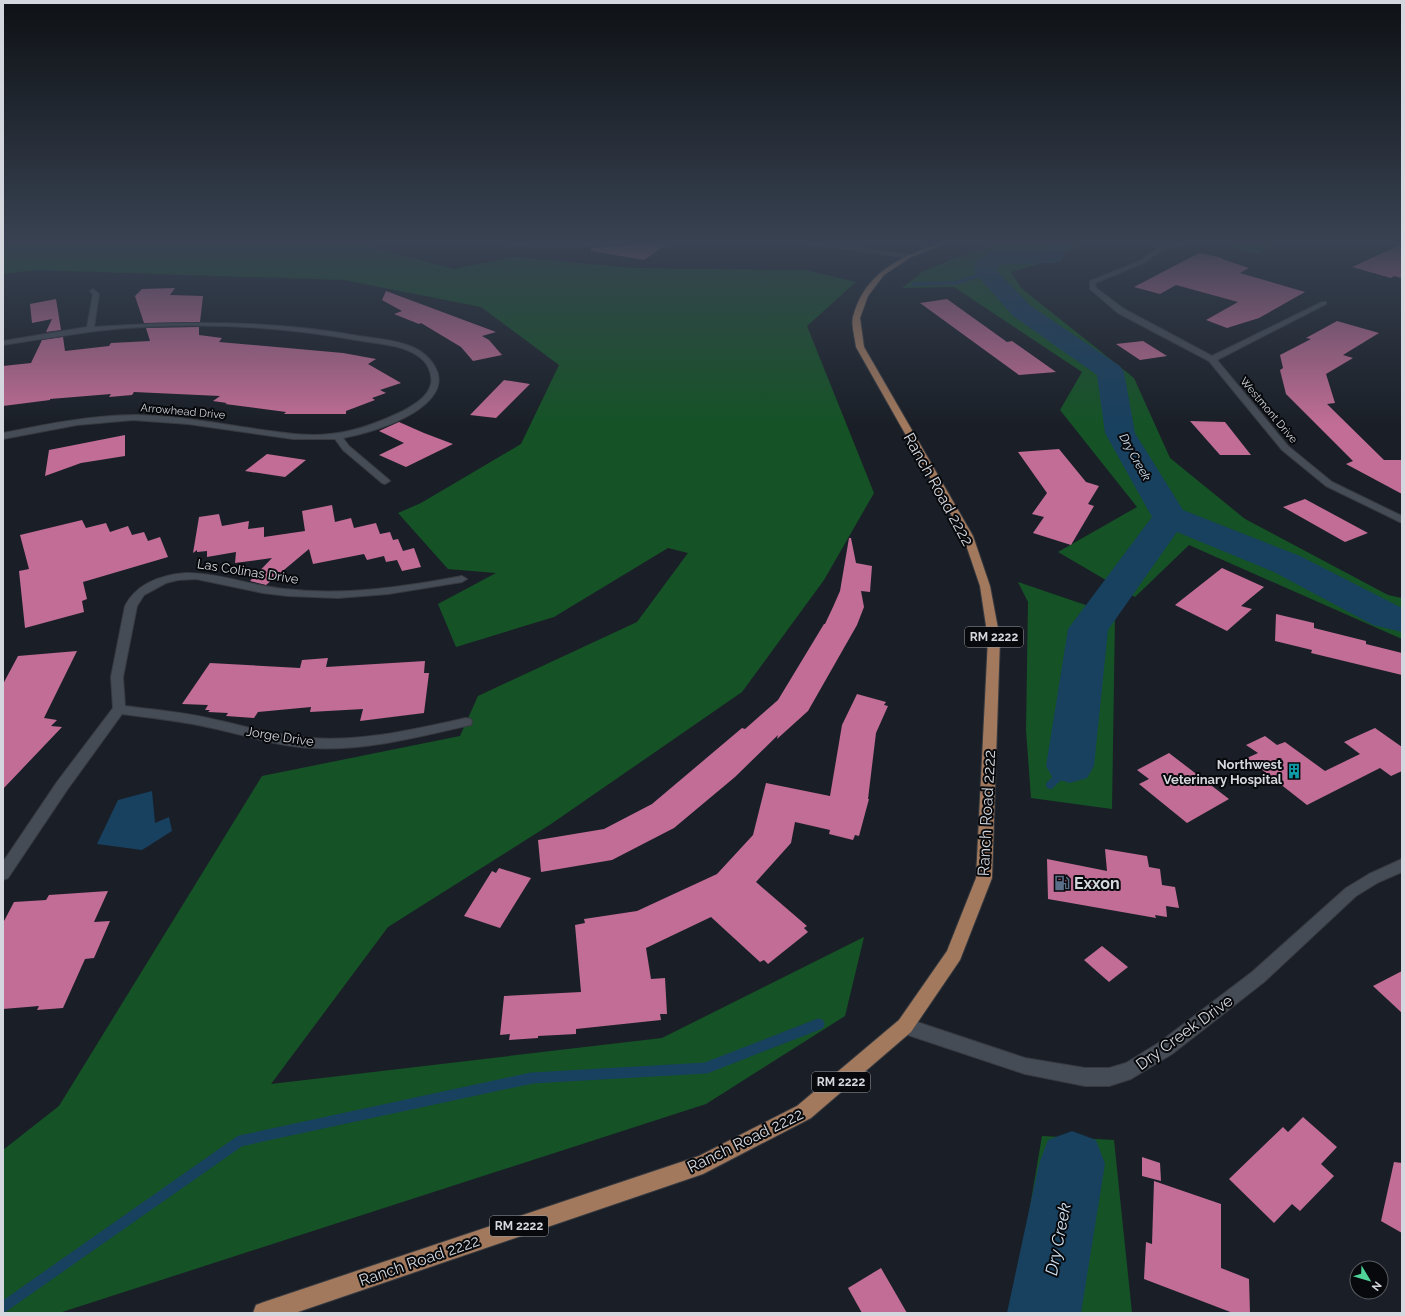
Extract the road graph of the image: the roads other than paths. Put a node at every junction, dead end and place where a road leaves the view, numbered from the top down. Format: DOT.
graph roads {
  1 [pos="95,302"];
  2 [pos="862,302"];
  3 [pos="1110,302"];
  4 [pos="1324,303"];
  5 [pos="90,330"];
  6 [pos="3,343"];
  7 [pos="1212,359"];
  8 [pos="3,436"];
  9 [pos="337,436"];
  10 [pos="385,481"];
  11 [pos="1402,520"];
  12 [pos="462,579"];
  13 [pos="119,709"];
  14 [pos="466,722"];
  15 [pos="1402,865"];
  16 [pos="3,874"];
  17 [pos="905,1026"];
  18 [pos="264,1313"];
  1 -- 5 [label="street"];
  2 -- 17 [label="main road, Ranch Road 2222 / RM 2222"];
  3 -- 7 [label="street, Westmont Drive"];
  4 -- 7 [label="street"];
  5 -- 6 [label="street, Arrowhead Drive"];
  5 -- 9 [label="street, Arrowhead Drive"];
  7 -- 11 [label="street, Westmont Drive"];
  8 -- 9 [label="street, Arrowhead Drive"];
  9 -- 10 [label="street"];
  12 -- 13 [label="street, Las Colinas Drive"];
  13 -- 14 [label="street, Jorge Drive"];
  13 -- 16 [label="street"];
  15 -- 17 [label="street, Dry Creek Drive"];
  17 -- 18 [label="main road, Ranch Road 2222 / RM 2222"];
}
